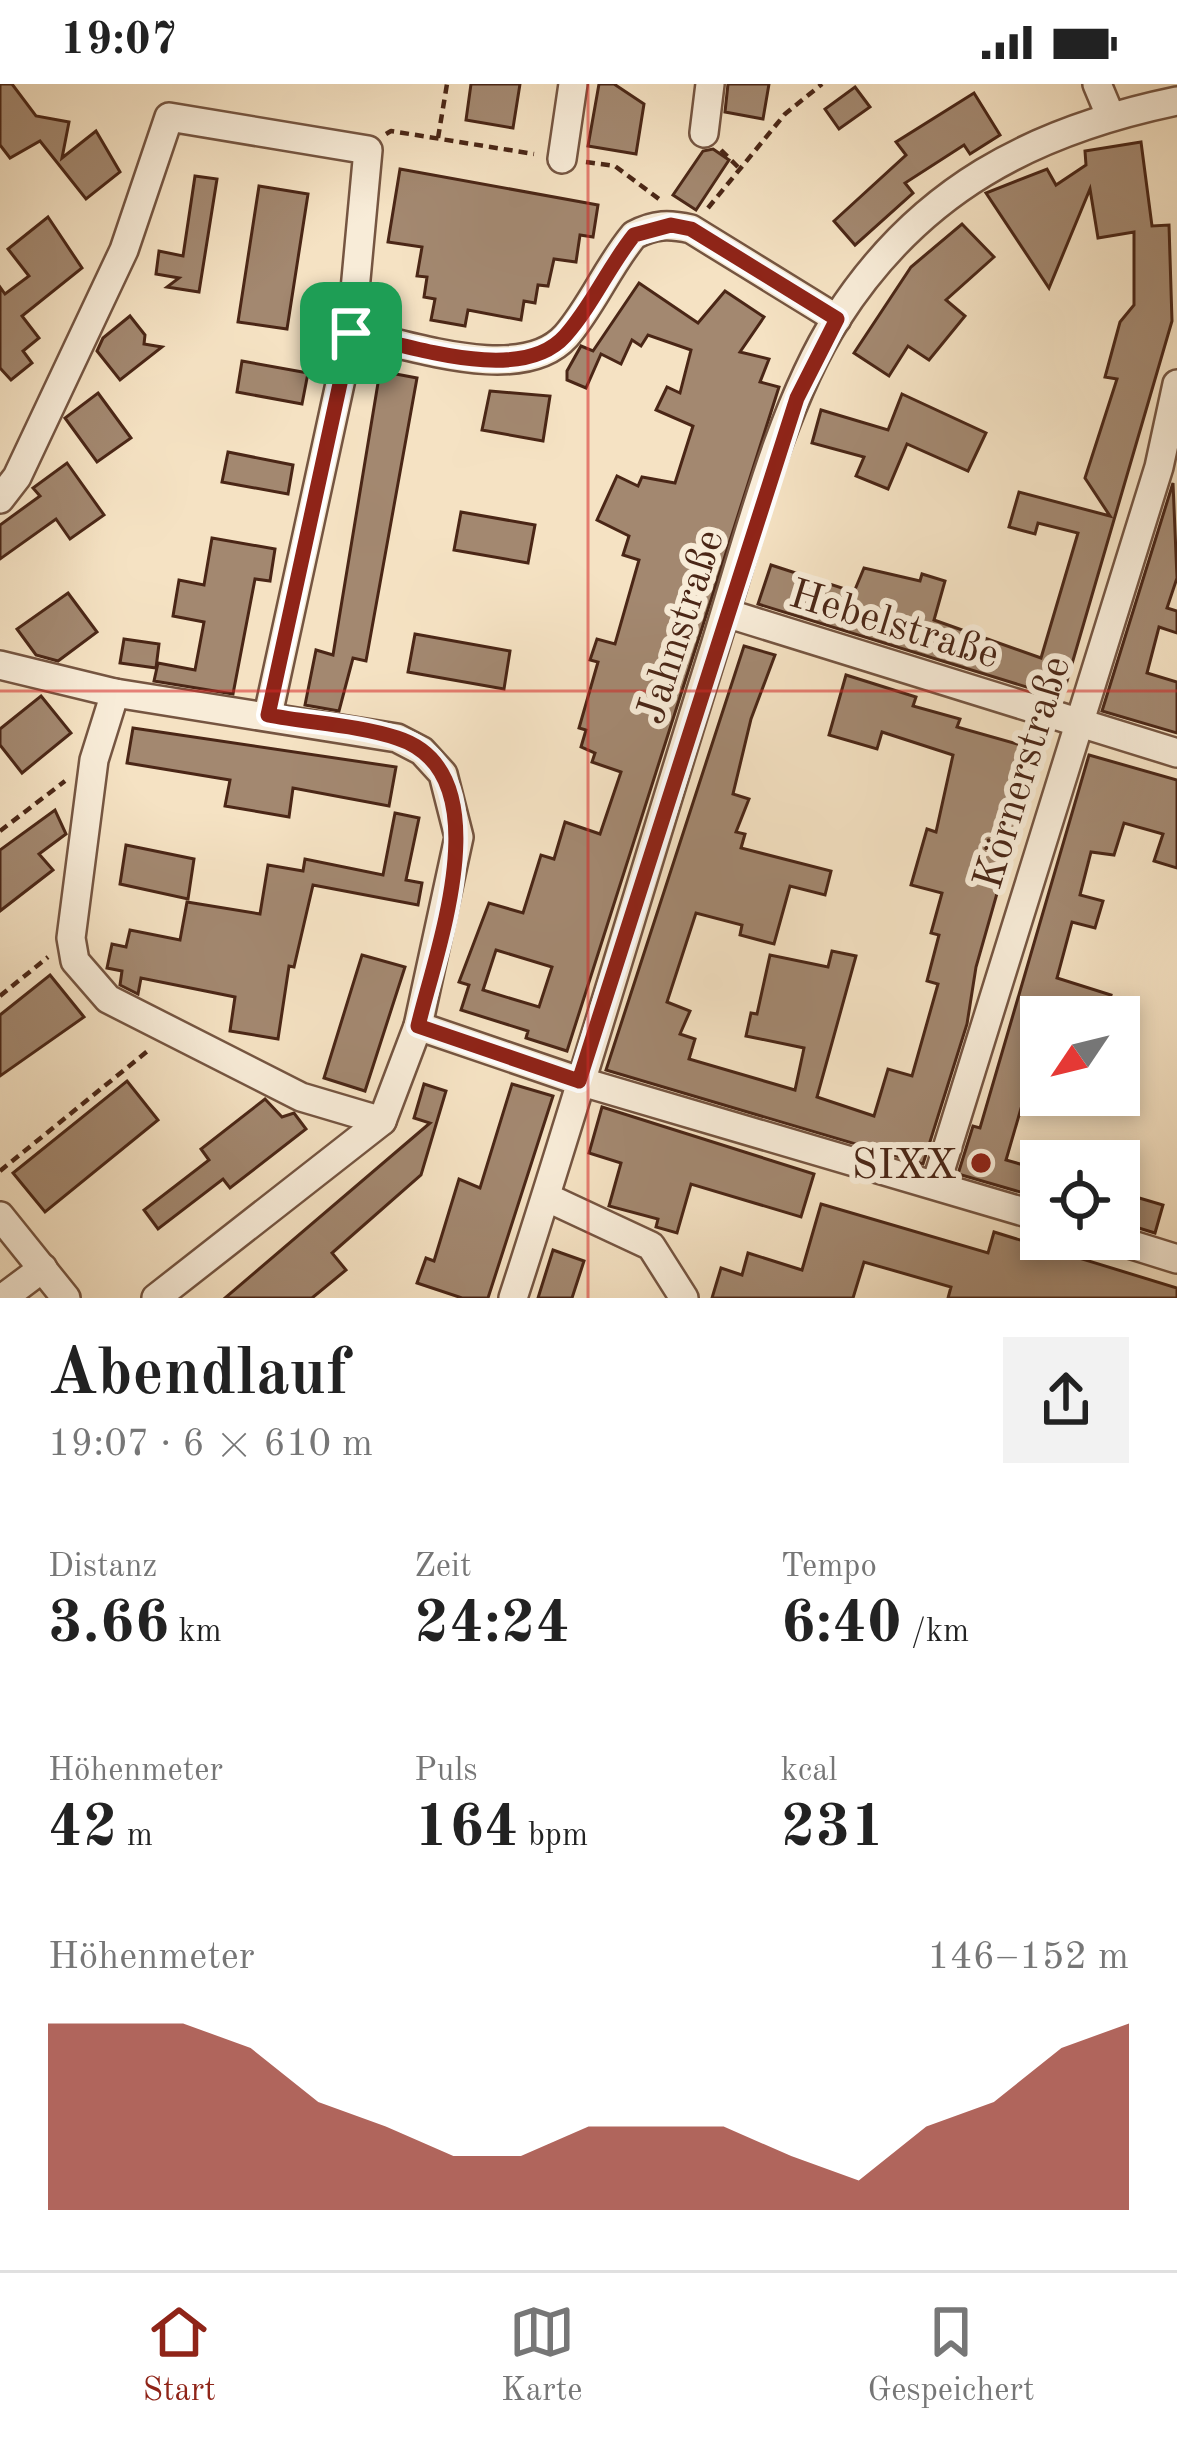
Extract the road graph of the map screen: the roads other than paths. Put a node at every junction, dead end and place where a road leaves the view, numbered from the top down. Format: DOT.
graph roads {
  1 [pos="573,84"];
  2 [pos="710,84"];
  3 [pos="1097,84"];
  4 [pos="1177,101"];
  5 [pos="1110,115"];
  6 [pos="704,133"];
  7 [pos="562,159"];
  8 [pos="837,319"];
  9 [pos="351,333"];
  10 [pos="1177,384"];
  11 [pos="0,499"];
  12 [pos="726,613"];
  13 [pos="0,665"];
  14 [pos="115,693"];
  15 [pos="268,715"];
  16 [pos="1079,724"];
  17 [pos="1177,753"];
  18 [pos="418,1026"];
  19 [pos="579,1081"];
  20 [pos="382,1121"];
  21 [pos="936,1184"];
  22 [pos="546,1197"];
  23 [pos="1020,1210"];
  24 [pos="0,1216"];
  25 [pos="1140,1247"];
  26 [pos="1177,1259"];
  27 [pos="43,1268"];
  28 [pos="3,1298"];
  29 [pos="66,1298"];
  30 [pos="156,1298"];
  31 [pos="513,1298"];
  32 [pos="684,1298"];
  1 -- 7 [label="street"];
  2 -- 6 [label="street"];
  3 -- 5 [label="street"];
  4 -- 5 [label="street, Jahnstraße"];
  5 -- 8 [label="street, Jahnstraße"];
  8 -- 9 [label="street"];
  8 -- 12 [label="street, Jahnstraße"];
  9 -- 11 [label="street"];
  9 -- 15 [label="street"];
  10 -- 16 [label="street, Körnerstraße"];
  12 -- 16 [label="street, Hebelstraße"];
  12 -- 19 [label="street, Jahnstraße"];
  13 -- 14 [label="street"];
  14 -- 15 [label="street"];
  14 -- 20 [label="street"];
  15 -- 18 [label="street"];
  16 -- 17 [label="street, Hebelstraße"];
  16 -- 21 [label="street, Körnerstraße"];
  18 -- 19 [label="street"];
  18 -- 20 [label="street"];
  19 -- 21 [label="street"];
  19 -- 22 [label="street, Jahnstraße"];
  20 -- 30 [label="street"];
  21 -- 23 [label="street"];
  22 -- 31 [label="street, Jahnstraße"];
  22 -- 32 [label="street"];
  24 -- 27 [label="street"];
  25 -- 26 [label="street"];
  27 -- 28 [label="street"];
  27 -- 29 [label="street"];
}
